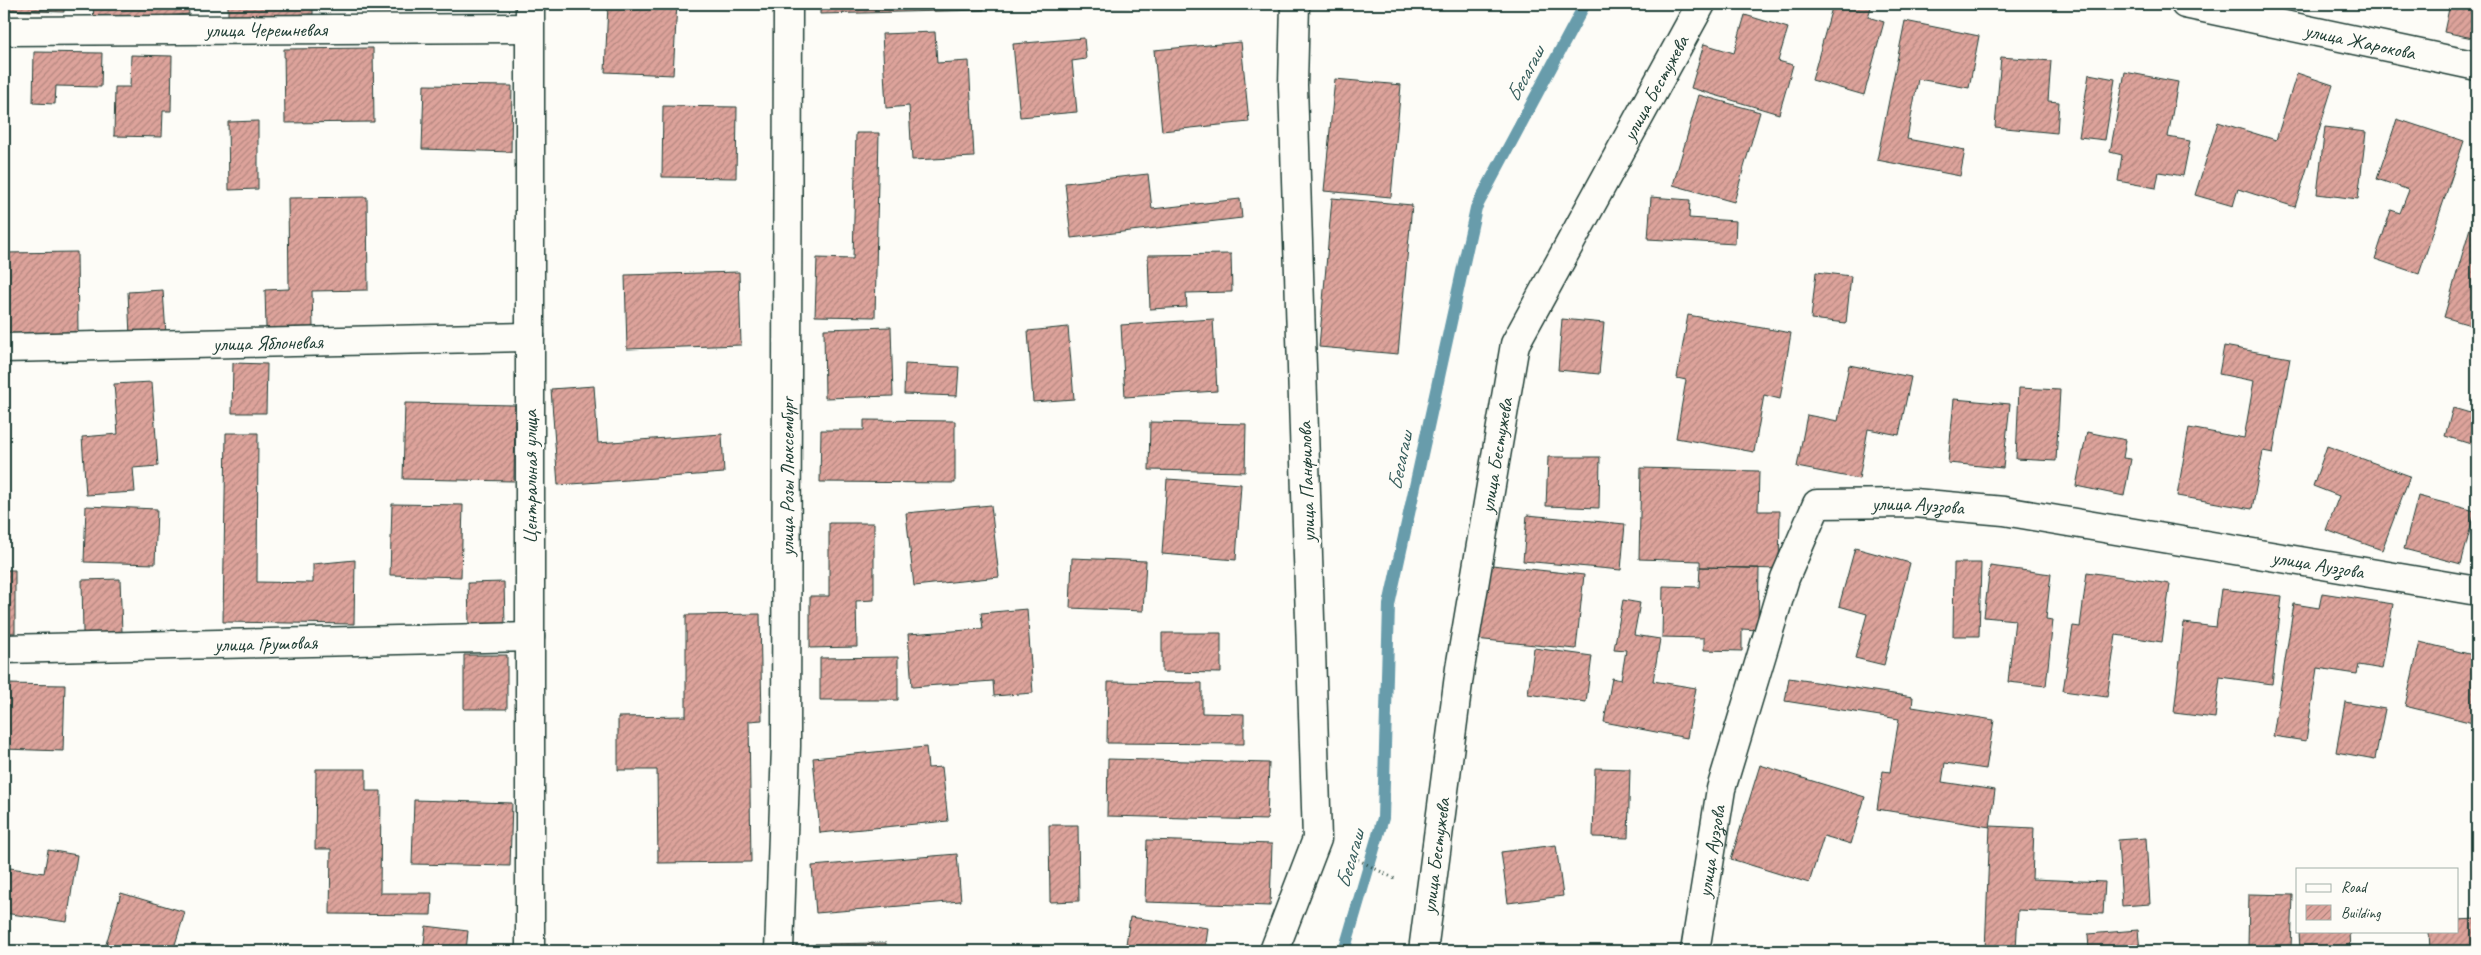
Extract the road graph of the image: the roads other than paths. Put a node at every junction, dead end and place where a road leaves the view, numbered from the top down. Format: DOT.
graph roads {
  1 [pos="788,4"];
  2 [pos="1295,4"];
  3 [pos="1701,4"];
  4 [pos="2185,4"];
  5 [pos="530,16"];
  6 [pos="4,32"];
  7 [pos="2477,66"];
  8 [pos="530,337"];
  9 [pos="4,348"];
  10 [pos="2477,591"];
  11 [pos="530,637"];
  12 [pos="4,649"];
  13 [pos="530,951"];
  14 [pos="778,951"];
  15 [pos="1274,951"];
  16 [pos="1423,951"];
  17 [pos="1694,951"];
  1 -- 14 [label="street, улица Розы Люксембург"];
  2 -- 15 [label="street, улица Панфилова"];
  3 -- 16 [label="street, улица Бестужева"];
  4 -- 7 [label="street, улица Жарокова"];
  5 -- 6 [label="street, улица Черешневая"];
  5 -- 8 [label="street, Центральная улица"];
  8 -- 9 [label="street, улица Яблоневая"];
  8 -- 11 [label="street, Центральная улица"];
  10 -- 17 [label="street, улица Ауэзова"];
  11 -- 12 [label="street, улица Грушовая"];
  11 -- 13 [label="street, Центральная улица"];
}
